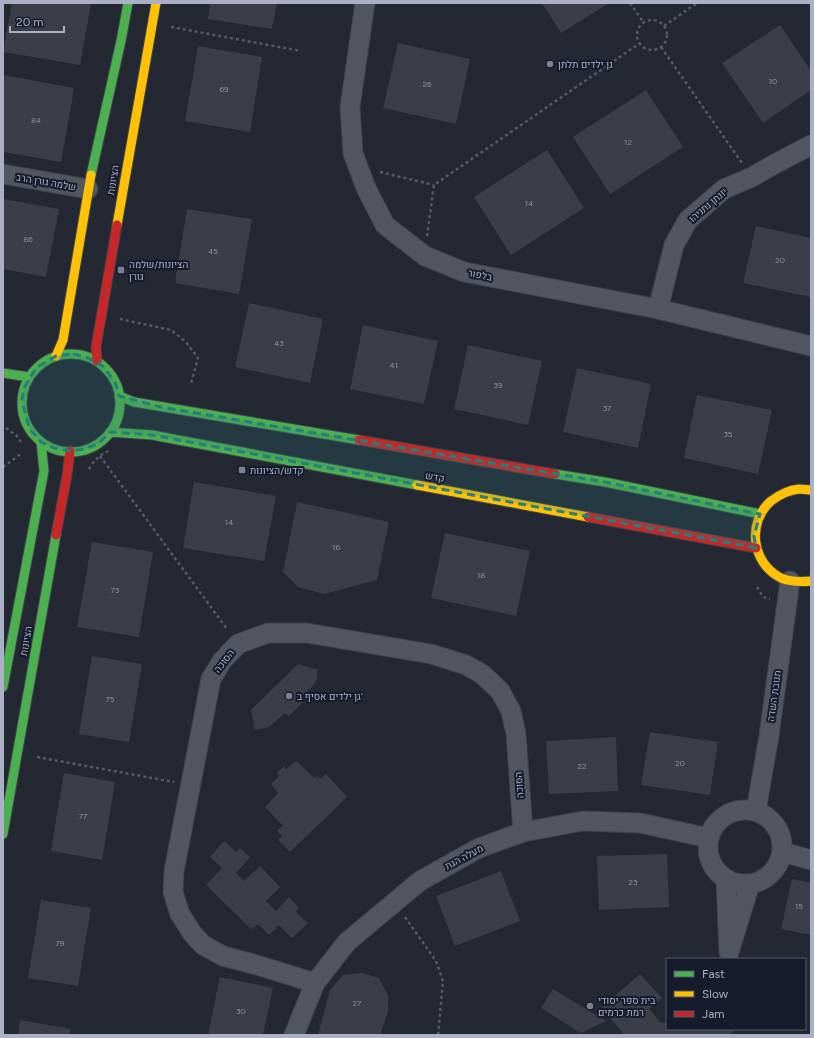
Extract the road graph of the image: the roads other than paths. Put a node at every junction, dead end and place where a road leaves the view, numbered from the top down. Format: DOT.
graph roads {
  1 [pos="128,3"];
  2 [pos="156,3"];
  3 [pos="365,3"];
  4 [pos="811,145"];
  5 [pos="3,174"];
  6 [pos="88,190"];
  7 [pos="658,309"];
  8 [pos="811,346"];
  9 [pos="56,356"];
  10 [pos="97,361"];
  11 [pos="3,373"];
  12 [pos="29,377"];
  13 [pos="119,396"];
  14 [pos="110,432"];
  15 [pos="41,442"];
  16 [pos="70,451"];
  17 [pos="811,490"];
  18 [pos="760,514"];
  19 [pos="756,548"];
  20 [pos="790,581"];
  21 [pos="811,581"];
  22 [pos="3,687"];
  23 [pos="756,810"];
  24 [pos="523,832"];
  25 [pos="3,834"];
  26 [pos="708,838"];
  27 [pos="783,852"];
  28 [pos="811,860"];
  29 [pos="726,879"];
  30 [pos="750,884"];
  31 [pos="315,983"];
  32 [pos="294,1035"];
  1 -- 6 [label="main road"];
  2 -- 10 [label="main road, הציונות"];
  3 -- 7 [label="street, בלפור"];
  4 -- 7 [label="street, יונתן נתניהו"];
  5 -- 6 [label="street, שלמה גורן הרב"];
  6 -- 9 [label="main road"];
  7 -- 8 [label="street, בלפור"];
  9 -- 10 [label="main road"];
  9 -- 12 [label="main road"];
  10 -- 13 [label="main road"];
  11 -- 12 [label="main road"];
  12 -- 15 [label="main road"];
  13 -- 14 [label="main road"];
  13 -- 18 [label="main road"];
  14 -- 16 [label="main road"];
  14 -- 19 [label="main road, קדש"];
  15 -- 16 [label="main road"];
  15 -- 22 [label="main road, הציונות"];
  16 -- 25 [label="main road, הציונות"];
  17 -- 18 [label="main road"];
  18 -- 19 [label="main road"];
  19 -- 20 [label="main road"];
  20 -- 21 [label="main road"];
  20 -- 23 [label="street, תנובת השדה"];
  23 -- 26 [label="street"];
  23 -- 27 [label="street"];
  24 -- 26 [label="street, מעלה הגת"];
  24 -- 31 [label="street, מעלה הגת"];
  24 -- 31 [label="street, הסוכה"];
  26 -- 29 [label="street"];
  27 -- 28 [label="street"];
  27 -- 30 [label="street"];
  29 -- 30 [label="street"];
  29 -- 30 [label="street"];
  31 -- 32 [label="street, מעלה הגת"];
}
